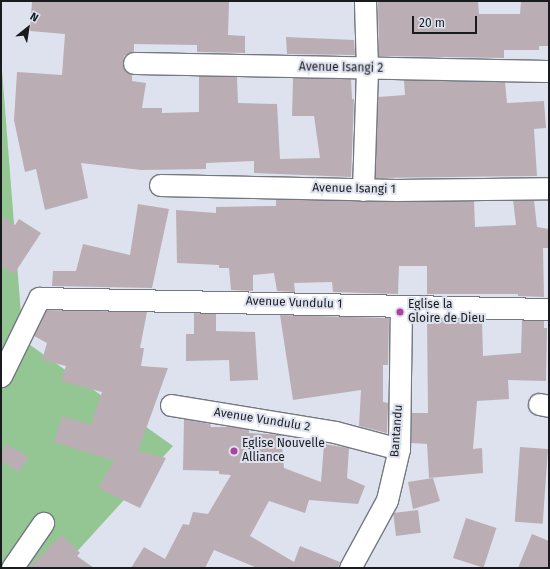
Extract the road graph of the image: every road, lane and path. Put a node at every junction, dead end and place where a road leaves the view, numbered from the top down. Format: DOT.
graph roads {
  1 [pos="365,1"];
  2 [pos="134,63"];
  3 [pos="367,69"];
  4 [pos="549,71"];
  5 [pos="160,185"];
  6 [pos="549,188"];
  7 [pos="363,190"];
  8 [pos="401,307"];
  9 [pos="549,309"];
  10 [pos="1,376"];
  11 [pos="171,405"];
  12 [pos="399,449"];
  13 [pos="43,523"];
  14 [pos="12,568"];
  15 [pos="350,568"];
  1 -- 3 [label="street"];
  2 -- 3 [label="street, Avenue Isangi 2"];
  3 -- 4 [label="street, Avenue Isangi 2"];
  3 -- 7 [label="street"];
  5 -- 7 [label="street, Avenue Isangi 1"];
  6 -- 7 [label="street, Avenue Isangi 1"];
  8 -- 9 [label="street, Avenue Vundulu 1"];
  8 -- 10 [label="street, Avenue Vundulu 1"];
  8 -- 12 [label="street, Bantandu"];
  11 -- 12 [label="street, Avenue Vundulu 2"];
  12 -- 15 [label="street, Bantandu"];
  13 -- 14 [label="street"];
}
